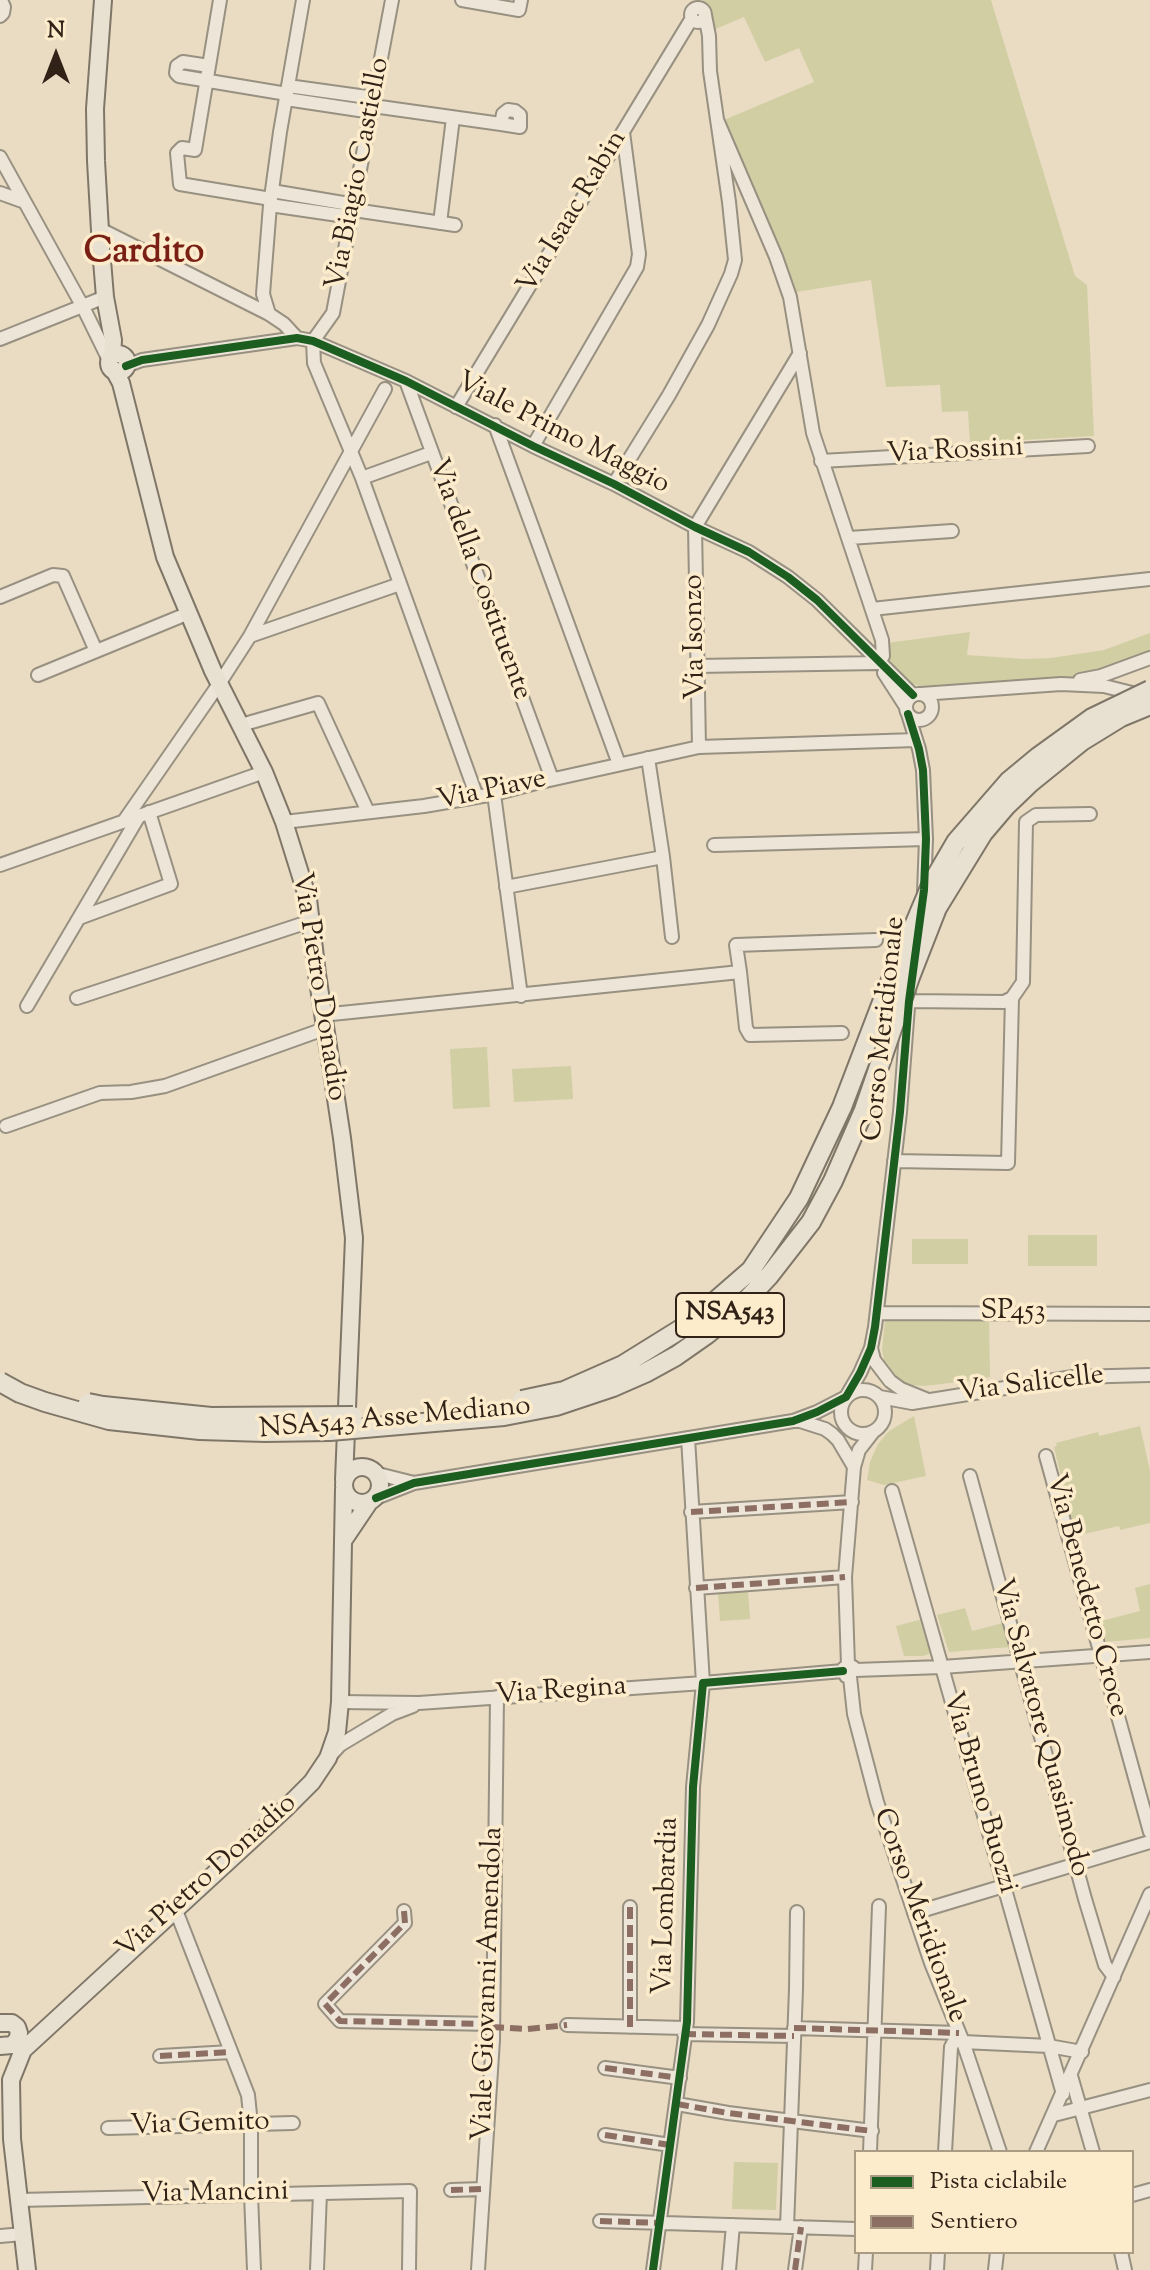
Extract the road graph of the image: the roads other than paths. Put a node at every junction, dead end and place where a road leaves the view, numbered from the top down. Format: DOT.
graph roads {
  1 [pos="1,0"];
  2 [pos="103,0"];
  3 [pos="220,0"];
  4 [pos="303,0"];
  5 [pos="392,0"];
  6 [pos="462,0"];
  7 [pos="521,0"];
  8 [pos="486,2"];
  9 [pos="698,11"];
  10 [pos="0,16"];
  11 [pos="209,66"];
  12 [pos="206,81"];
  13 [pos="287,93"];
  14 [pos="373,105"];
  15 [pos="453,118"];
  16 [pos="718,122"];
  17 [pos="501,124"];
  18 [pos="623,132"];
  19 [pos="0,157"];
  20 [pos="0,193"];
  21 [pos="271,198"];
  22 [pos="25,202"];
  23 [pos="353,210"];
  24 [pos="440,223"];
  25 [pos="455,225"];
  26 [pos="100,229"];
  27 [pos="105,297"];
  28 [pos="83,307"];
  29 [pos="269,314"];
  30 [pos="297,338"];
  31 [pos="0,339"];
  32 [pos="313,341"];
  33 [pos="800,353"];
  34 [pos="121,362"];
  35 [pos="406,381"];
  36 [pos="385,389"];
  37 [pos="456,407"];
  38 [pos="495,425"];
  39 [pos="533,446"];
  40 [pos="1088,446"];
  41 [pos="350,452"];
  42 [pos="431,453"];
  43 [pos="821,461"];
  44 [pos="362,478"];
  45 [pos="614,484"];
  46 [pos="695,527"];
  47 [pos="952,531"];
  48 [pos="849,538"];
  49 [pos="1150,579"];
  50 [pos="400,584"];
  51 [pos="0,597"];
  52 [pos="872,609"];
  53 [pos="189,613"];
  54 [pos="250,636"];
  55 [pos="96,651"];
  56 [pos="1150,658"];
  57 [pos="878,663"];
  58 [pos="697,666"];
  59 [pos="38,675"];
  60 [pos="219,684"];
  61 [pos="1061,684"];
  62 [pos="982,689"];
  63 [pos="1150,690"];
  64 [pos="917,694"];
  65 [pos="1150,702"];
  66 [pos="907,711"];
  67 [pos="930,711"];
  68 [pos="241,725"];
  69 [pos="916,740"];
  70 [pos="699,747"];
  71 [pos="648,758"];
  72 [pos="619,764"];
  73 [pos="264,772"];
  74 [pos="552,779"];
  75 [pos="494,794"];
  76 [pos="477,797"];
  77 [pos="368,812"];
  78 [pos="144,814"];
  79 [pos="1090,814"];
  80 [pos="124,821"];
  81 [pos="284,822"];
  82 [pos="926,839"];
  83 [pos="714,845"];
  84 [pos="663,857"];
  85 [pos="0,865"];
  86 [pos="506,887"];
  87 [pos="79,918"];
  88 [pos="311,921"];
  89 [pos="672,937"];
  90 [pos="876,940"];
  91 [pos="740,972"];
  92 [pos="521,996"];
  93 [pos="77,998"];
  94 [pos="1012,998"];
  95 [pos="909,1001"];
  96 [pos="27,1006"];
  97 [pos="323,1022"];
  98 [pos="842,1033"];
  99 [pos="6,1126"];
  100 [pos="894,1161"];
  101 [pos="877,1313"];
  102 [pos="1150,1314"];
  103 [pos="871,1348"];
  104 [pos="0,1373"];
  105 [pos="1150,1375"];
  106 [pos="0,1382"];
  107 [pos="846,1397"];
  108 [pos="880,1397"];
  109 [pos="929,1400"];
  110 [pos="912,1403"];
  111 [pos="798,1419"];
  112 [pos="884,1420"];
  113 [pos="843,1422"];
  114 [pos="873,1432"];
  115 [pos="346,1436"];
  116 [pos="688,1438"];
  117 [pos="1046,1456"];
  118 [pos="854,1467"];
  119 [pos="375,1471"];
  120 [pos="970,1476"];
  121 [pos="414,1483"];
  122 [pos="344,1484"];
  123 [pos="892,1491"];
  124 [pos="373,1500"];
  125 [pos="852,1502"];
  126 [pos="691,1512"];
  127 [pos="342,1542"];
  128 [pos="845,1577"];
  129 [pos="696,1588"];
  130 [pos="1150,1652"];
  131 [pos="1102,1656"];
  132 [pos="1021,1661"];
  133 [pos="942,1667"];
  134 [pos="849,1671"];
  135 [pos="703,1683"];
  136 [pos="497,1697"];
  137 [pos="340,1702"];
  138 [pos="419,1703"];
  139 [pos="328,1758"];
  140 [pos="1150,1830"];
  141 [pos="1150,1842"];
  142 [pos="1076,1864"];
  143 [pos="1004,1885"];
  144 [pos="1150,1897"];
  145 [pos="879,1906"];
  146 [pos="630,1907"];
  147 [pos="175,1908"];
  148 [pos="404,1911"];
  149 [pos="797,1912"];
  150 [pos="914,1913"];
  151 [pos="1114,1977"];
  152 [pos="52,2022"];
  153 [pos="492,2024"];
  154 [pos="567,2025"];
  155 [pos="630,2027"];
  156 [pos="874,2030"];
  157 [pos="685,2031"];
  158 [pos="794,2032"];
  159 [pos="8,2035"];
  160 [pos="961,2038"];
  161 [pos="1049,2046"];
  162 [pos="231,2052"];
  163 [pos="1082,2052"];
  164 [pos="160,2056"];
  165 [pos="605,2068"];
  166 [pos="1071,2076"];
  167 [pos="680,2078"];
  168 [pos="1150,2090"];
  169 [pos="1063,2094"];
  170 [pos="677,2104"];
  171 [pos="1081,2109"];
  172 [pos="1054,2115"];
  173 [pos="791,2122"];
  174 [pos="293,2123"];
  175 [pos="251,2124"];
  176 [pos="108,2128"];
  177 [pos="872,2131"];
  178 [pos="605,2135"];
  179 [pos="6,2140"];
  180 [pos="670,2145"];
  181 [pos="870,2150"];
  182 [pos="945,2150"];
  183 [pos="999,2150"];
  184 [pos="1037,2150"];
  185 [pos="1092,2150"];
  186 [pos="483,2189"];
  187 [pos="451,2190"];
  188 [pos="320,2193"];
  189 [pos="251,2195"];
  190 [pos="19,2200"];
  191 [pos="600,2221"];
  192 [pos="661,2223"];
  193 [pos="733,2225"];
  194 [pos="787,2227"];
  195 [pos="801,2227"];
  196 [pos="854,2229"];
  197 [pos="23,2234"];
  198 [pos="0,2236"];
  199 [pos="27,2270"];
  200 [pos="254,2270"];
  201 [pos="317,2270"];
  202 [pos="409,2270"];
  203 [pos="478,2270"];
  204 [pos="653,2270"];
  205 [pos="729,2270"];
  206 [pos="795,2270"];
  1 -- 10 [label="street"];
  2 -- 26 [label="main road, Via Pietro Donadio"];
  3 -- 11 [label="street"];
  4 -- 13 [label="street"];
  5 -- 14 [label="street, Via Biagio Castiello"];
  6 -- 8 [label="street"];
  7 -- 8 [label="street"];
  9 -- 16 [label="street"];
  9 -- 18 [label="street, Via Isaac Rabin"];
  11 -- 12 [label="street"];
  11 -- 12 [label="street"];
  12 -- 13 [label="street"];
  12 -- 21 [label="street"];
  13 -- 14 [label="street"];
  13 -- 21 [label="street"];
  14 -- 15 [label="street"];
  14 -- 23 [label="street, Via Biagio Castiello"];
  15 -- 17 [label="street"];
  15 -- 24 [label="street"];
  16 -- 33 [label="street"];
  16 -- 45 [label="street"];
  18 -- 37 [label="street, Via Isaac Rabin"];
  18 -- 39 [label="street"];
  19 -- 22 [label="street"];
  20 -- 22 [label="street"];
  21 -- 23 [label="street"];
  21 -- 29 [label="street"];
  22 -- 28 [label="street"];
  23 -- 24 [label="street"];
  23 -- 32 [label="street, Via Biagio Castiello"];
  24 -- 25 [label="street"];
  26 -- 27 [label="main road, Via Pietro Donadio"];
  26 -- 29 [label="street"];
  27 -- 28 [label="street"];
  27 -- 34 [label="main road, Via Pietro Donadio"];
  28 -- 31 [label="street"];
  28 -- 34 [label="street"];
  29 -- 30 [label="street"];
  30 -- 32 [label="street, Viale Primo Maggio"];
  30 -- 34 [label="street, Viale Primo Maggio"];
  32 -- 35 [label="street, Viale Primo Maggio"];
  32 -- 41 [label="street"];
  33 -- 43 [label="street"];
  33 -- 46 [label="street"];
  34 -- 53 [label="main road, Via Pietro Donadio"];
  35 -- 37 [label="street, Viale Primo Maggio"];
  35 -- 42 [label="street, Via della Costituente"];
  36 -- 41 [label="street"];
  37 -- 38 [label="street, Viale Primo Maggio"];
  38 -- 39 [label="street, Viale Primo Maggio"];
  38 -- 72 [label="street"];
  39 -- 45 [label="street, Viale Primo Maggio"];
  40 -- 43 [label="street, Via Rossini"];
  41 -- 44 [label="street"];
  41 -- 54 [label="street"];
  42 -- 44 [label="street"];
  42 -- 74 [label="street, Via della Costituente"];
  43 -- 48 [label="street"];
  44 -- 50 [label="street"];
  45 -- 46 [label="street, Viale Primo Maggio"];
  46 -- 57 [label="street, Viale Primo Maggio"];
  46 -- 58 [label="street, Via Isonzo"];
  47 -- 48 [label="street"];
  48 -- 52 [label="street"];
  49 -- 52 [label="street"];
  50 -- 54 [label="street"];
  50 -- 76 [label="street"];
  51 -- 55 [label="street"];
  52 -- 57 [label="street"];
  53 -- 55 [label="street"];
  53 -- 60 [label="main road, Via Pietro Donadio"];
  54 -- 60 [label="street"];
  55 -- 59 [label="street"];
  56 -- 61 [label="street"];
  57 -- 58 [label="street"];
  57 -- 64 [label="street, Viale Primo Maggio"];
  57 -- 66 [label="street, Viale Primo Maggio"];
  58 -- 70 [label="street, Via Isonzo"];
  60 -- 68 [label="main road, Via Pietro Donadio"];
  60 -- 80 [label="street"];
  61 -- 62 [label="street"];
  61 -- 65 [label="street"];
  62 -- 64 [label="street"];
  62 -- 67 [label="street"];
  63 -- 104 [label="highway, NSA543 Asse Mediano / NSA543, bridge"];
  64 -- 66 [label="street"];
  64 -- 67 [label="street"];
  65 -- 106 [label="highway, NSA543 Asse Mediano / NSA543, bridge"];
  66 -- 67 [label="street"];
  66 -- 69 [label="street, Corso Meridionale"];
  67 -- 69 [label="street"];
  68 -- 73 [label="main road, Via Pietro Donadio"];
  68 -- 77 [label="street"];
  69 -- 70 [label="street, Via Piave"];
  69 -- 82 [label="street, Corso Meridionale"];
  70 -- 71 [label="street, Via Piave"];
  71 -- 72 [label="street, Via Piave"];
  71 -- 84 [label="street"];
  72 -- 74 [label="street, Via Piave"];
  73 -- 78 [label="street"];
  73 -- 81 [label="main road, Via Pietro Donadio"];
  74 -- 75 [label="street, Via Piave"];
  75 -- 76 [label="street, Via Piave"];
  75 -- 86 [label="street"];
  76 -- 77 [label="street, Via Piave"];
  77 -- 81 [label="street, Via Piave"];
  78 -- 80 [label="street"];
  78 -- 87 [label="street"];
  78 -- 87 [label="street"];
  79 -- 94 [label="street, Corso Meridionale"];
  80 -- 85 [label="street"];
  81 -- 88 [label="main road, Via Pietro Donadio"];
  82 -- 83 [label="street"];
  82 -- 95 [label="street, Corso Meridionale"];
  84 -- 86 [label="street"];
  84 -- 89 [label="street"];
  86 -- 92 [label="street"];
  87 -- 96 [label="street"];
  88 -- 93 [label="street"];
  88 -- 97 [label="main road, Via Pietro Donadio"];
  90 -- 91 [label="street"];
  91 -- 92 [label="street"];
  91 -- 98 [label="street"];
  92 -- 97 [label="street"];
  94 -- 95 [label="street, Corso Meridionale"];
  94 -- 100 [label="street, Corso Meridionale"];
  95 -- 100 [label="street, Corso Meridionale"];
  97 -- 99 [label="street"];
  97 -- 115 [label="main road, Via Pietro Donadio"];
  100 -- 101 [label="street, Corso Meridionale"];
  101 -- 102 [label="street, SP453"];
  101 -- 103 [label="street, Corso Meridionale"];
  103 -- 107 [label="street, Corso Meridionale"];
  103 -- 109 [label="street"];
  105 -- 109 [label="street, Via Salicelle"];
  107 -- 108 [label="street"];
  107 -- 111 [label="street"];
  107 -- 113 [label="street"];
  108 -- 110 [label="street"];
  108 -- 112 [label="street"];
  109 -- 110 [label="street, Via Salicelle"];
  110 -- 112 [label="street"];
  111 -- 113 [label="street"];
  111 -- 116 [label="street"];
  111 -- 118 [label="street"];
  112 -- 114 [label="street"];
  113 -- 114 [label="street"];
  114 -- 118 [label="street"];
  115 -- 119 [label="main road"];
  115 -- 122 [label="main road, Via Pietro Donadio"];
  116 -- 121 [label="street"];
  116 -- 126 [label="street, Via Lombardia"];
  117 -- 131 [label="street, Via Benedetto Croce"];
  118 -- 125 [label="street, Corso Meridionale"];
  119 -- 121 [label="street"];
  119 -- 122 [label="main road"];
  119 -- 124 [label="main road"];
  120 -- 132 [label="street, Via Salvatore Quasimodo"];
  121 -- 124 [label="street"];
  122 -- 124 [label="main road"];
  122 -- 127 [label="main road, Via Pietro Donadio"];
  123 -- 133 [label="street, Via Bruno Buozzi"];
  124 -- 127 [label="main road"];
  125 -- 126 [label="street"];
  125 -- 128 [label="street, Corso Meridionale"];
  126 -- 129 [label="street, Via Lombardia"];
  127 -- 137 [label="main road, Via Pietro Donadio"];
  128 -- 129 [label="street"];
  128 -- 134 [label="street, Corso Meridionale"];
  129 -- 135 [label="street, Via Lombardia"];
  130 -- 131 [label="street"];
  131 -- 132 [label="street"];
  131 -- 140 [label="street, Via Benedetto Croce"];
  132 -- 133 [label="street"];
  132 -- 142 [label="street, Via Salvatore Quasimodo"];
  133 -- 134 [label="street"];
  133 -- 143 [label="street, Via Bruno Buozzi"];
  134 -- 135 [label="street"];
  134 -- 150 [label="street, Corso Meridionale"];
  135 -- 136 [label="street, Via Regina"];
  135 -- 157 [label="street, Via Lombardia"];
  136 -- 138 [label="street, Via Regina"];
  136 -- 153 [label="street, Viale Giovanni Amendola"];
  137 -- 138 [label="street, Via Regina"];
  137 -- 139 [label="main road, Via Pietro Donadio"];
  138 -- 139 [label="street, Via Regina"];
  139 -- 147 [label="main road, Via Pietro Donadio"];
  141 -- 142 [label="street"];
  142 -- 143 [label="street"];
  142 -- 151 [label="street, Via Salvatore Quasimodo"];
  143 -- 150 [label="street"];
  143 -- 161 [label="street, Via Bruno Buozzi"];
  144 -- 151 [label="street"];
  145 -- 156 [label="street"];
  146 -- 155 [label="street"];
  147 -- 152 [label="main road, Via Pietro Donadio"];
  147 -- 162 [label="street"];
  148 -- 153 [label="street"];
  149 -- 158 [label="street"];
  150 -- 160 [label="street, Corso Meridionale"];
  151 -- 163 [label="street"];
  152 -- 159 [label="main road"];
  152 -- 159 [label="main road, Via Pietro Donadio"];
  153 -- 186 [label="street, Viale Giovanni Amendola"];
  154 -- 155 [label="street"];
  155 -- 157 [label="street"];
  156 -- 158 [label="street, Via Lombardia"];
  156 -- 160 [label="street, Via Lombardia"];
  156 -- 177 [label="street"];
  157 -- 158 [label="street, Via Lombardia"];
  157 -- 167 [label="street, Via Lombardia"];
  158 -- 173 [label="street"];
  159 -- 179 [label="main road"];
  160 -- 161 [label="street, Via Lombardia"];
  160 -- 182 [label="street"];
  160 -- 183 [label="street, Corso Meridionale"];
  161 -- 163 [label="street, Via Lombardia"];
  161 -- 169 [label="street, Via Bruno Buozzi"];
  162 -- 164 [label="street"];
  162 -- 175 [label="street"];
  163 -- 166 [label="street"];
  165 -- 167 [label="street"];
  166 -- 169 [label="street"];
  166 -- 171 [label="street"];
  167 -- 170 [label="street, Via Lombardia"];
  168 -- 171 [label="street"];
  169 -- 172 [label="street"];
  170 -- 173 [label="street"];
  170 -- 180 [label="street, Via Lombardia"];
  171 -- 172 [label="street"];
  171 -- 185 [label="street"];
  172 -- 184 [label="street"];
  173 -- 177 [label="street"];
  173 -- 194 [label="street"];
  174 -- 175 [label="street, Via Gemito"];
  175 -- 176 [label="street, Via Gemito"];
  175 -- 189 [label="street"];
  177 -- 181 [label="street"];
  178 -- 180 [label="street"];
  179 -- 190 [label="main road"];
  180 -- 192 [label="street, Via Lombardia"];
  186 -- 187 [label="street"];
  186 -- 203 [label="street, Viale Giovanni Amendola"];
  188 -- 189 [label="street, Via Mancini"];
  188 -- 201 [label="street"];
  188 -- 202 [label="street, Via Mancini"];
  189 -- 190 [label="street, Via Mancini"];
  189 -- 200 [label="street"];
  190 -- 197 [label="main road"];
  191 -- 192 [label="street"];
  192 -- 193 [label="street"];
  192 -- 204 [label="street, Via Lombardia"];
  193 -- 194 [label="street"];
  193 -- 205 [label="street"];
  194 -- 195 [label="street"];
  195 -- 196 [label="street"];
  195 -- 206 [label="street"];
  197 -- 198 [label="street"];
  197 -- 199 [label="main road"];
}
